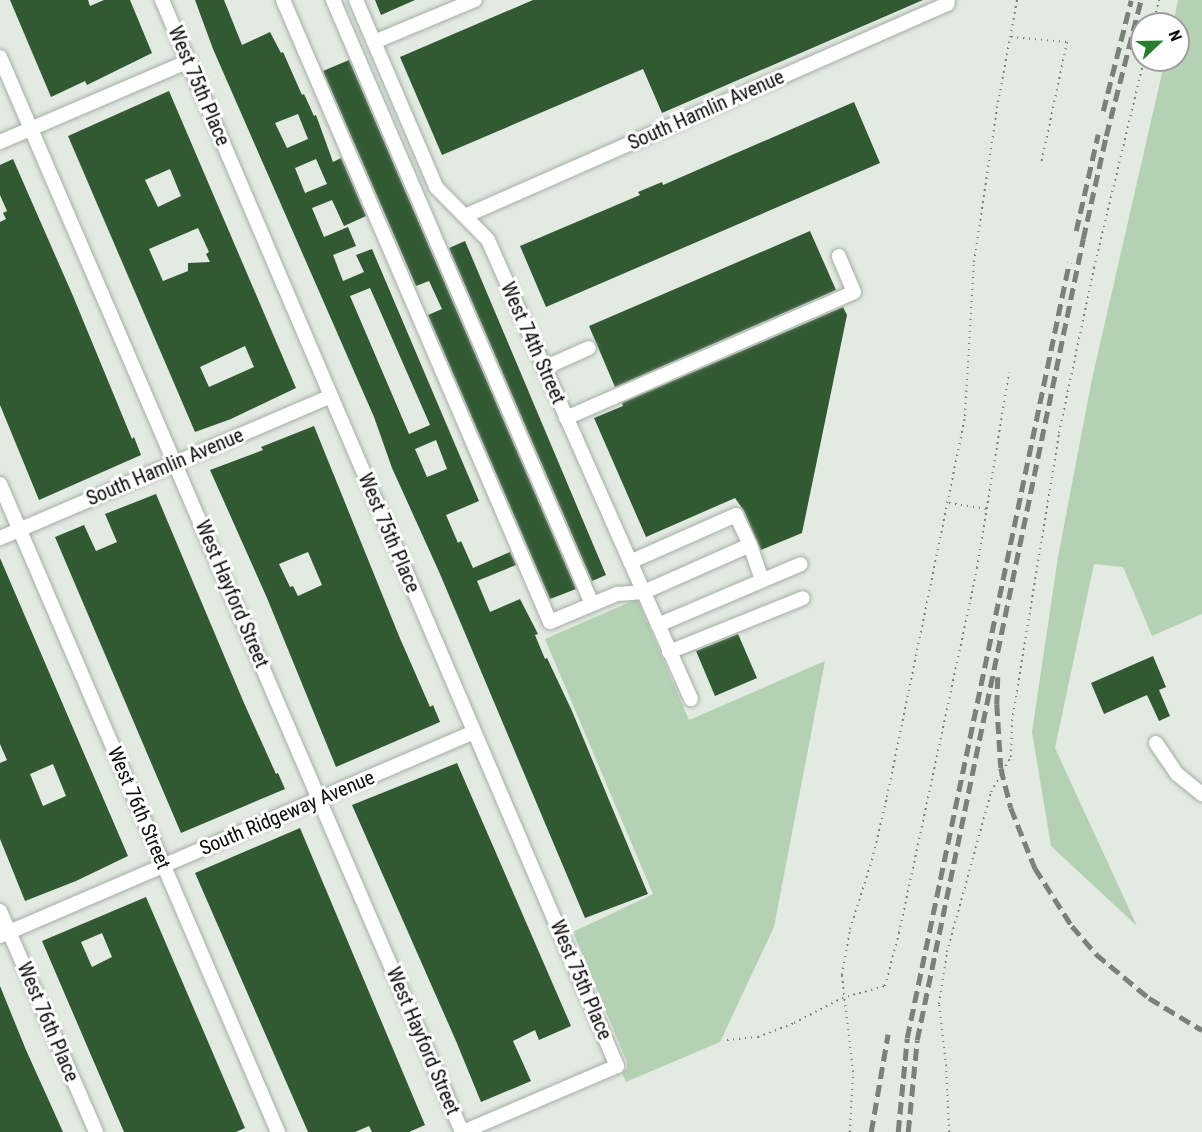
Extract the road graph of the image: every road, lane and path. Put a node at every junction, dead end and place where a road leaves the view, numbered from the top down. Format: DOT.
graph roads {
  1 [pos="162,0"];
  2 [pos="283,0"];
  3 [pos="333,0"];
  4 [pos="356,0"];
  5 [pos="475,0"];
  6 [pos="1017,0"];
  7 [pos="948,2"];
  8 [pos="1010,36"];
  9 [pos="374,42"];
  10 [pos="0,57"];
  11 [pos="189,61"];
  12 [pos="1141,72"];
  13 [pos="31,129"];
  14 [pos="0,142"];
  15 [pos="1041,164"];
  16 [pos="465,216"];
  17 [pos="839,256"];
  18 [pos="590,348"];
  19 [pos="544,368"];
  20 [pos="1009,373"];
  21 [pos="331,396"];
  22 [pos="566,418"];
  23 [pos="175,463"];
  24 [pos="0,484"];
  25 [pos="948,503"];
  26 [pos="988,509"];
  27 [pos="20,530"];
  28 [pos="0,538"];
  29 [pos="750,545"];
  30 [pos="630,562"];
  31 [pos="801,564"];
  32 [pos="762,580"];
  33 [pos="644,592"];
  34 [pos="803,598"];
  35 [pos="592,604"];
  36 [pos="658,625"];
  37 [pos="669,652"];
  38 [pos="691,699"];
  39 [pos="474,732"];
  40 [pos="1156,743"];
  41 [pos="1202,794"];
  42 [pos="320,799"];
  43 [pos="164,866"];
  44 [pos="0,911"];
  45 [pos="5,934"];
  46 [pos="844,998"];
  47 [pos="727,1040"];
  48 [pos="96,1132"];
  49 [pos="278,1132"];
  50 [pos="463,1132"];
  51 [pos="850,1132"];
  52 [pos="949,1132"];
  1 -- 11 [label="street, West 75th Place"];
  2 -- 35 [label="street"];
  3 -- 35 [label="street"];
  4 -- 9 [label="street, West 74th Street"];
  5 -- 9 [label="street"];
  6 -- 8 [label="path"];
  7 -- 16 [label="street, South Hamlin Avenue"];
  8 -- 15 [label="path"];
  8 -- 25 [label="path"];
  9 -- 16 [label="street, West 74th Street"];
  10 -- 13 [label="street, West Hayford Street"];
  11 -- 13 [label="street"];
  11 -- 21 [label="street, West 75th Place"];
  12 -- 52 [label="path"];
  13 -- 14 [label="street"];
  13 -- 23 [label="street, West Hayford Street"];
  16 -- 19 [label="street, West 74th Street"];
  17 -- 22 [label="street"];
  18 -- 19 [label="street"];
  19 -- 22 [label="street, West 74th Street"];
  20 -- 26 [label="path"];
  21 -- 23 [label="street, South Hamlin Avenue"];
  21 -- 39 [label="street, West 75th Place"];
  22 -- 30 [label="street, West 74th Street"];
  23 -- 27 [label="street, South Hamlin Avenue"];
  23 -- 42 [label="street, West Hayford Street"];
  24 -- 27 [label="street, West 76th Street"];
  25 -- 26 [label="path"];
  25 -- 46 [label="path"];
  26 -- 46 [label="path"];
  27 -- 28 [label="street, South Hamlin Avenue"];
  27 -- 43 [label="street, West 76th Street"];
  29 -- 30 [label="street"];
  29 -- 32 [label="street"];
  29 -- 33 [label="street"];
  30 -- 33 [label="street, West 74th Street"];
  31 -- 32 [label="street"];
  32 -- 36 [label="street"];
  33 -- 35 [label="street"];
  33 -- 36 [label="street, West 74th Street"];
  34 -- 37 [label="street"];
  36 -- 37 [label="street, West 74th Street"];
  37 -- 38 [label="street, West 74th Street"];
  39 -- 42 [label="street, South Ridgeway Avenue"];
  39 -- 50 [label="street, West 75th Place"];
  40 -- 41 [label="street"];
  42 -- 43 [label="street, South Ridgeway Avenue"];
  42 -- 50 [label="street, West Hayford Street"];
  43 -- 45 [label="street, South Ridgeway Avenue"];
  43 -- 49 [label="street, West 76th Street"];
  44 -- 45 [label="street, West 76th Place"];
  45 -- 48 [label="street, West 76th Place"];
  46 -- 47 [label="path"];
  46 -- 51 [label="path"];
}
